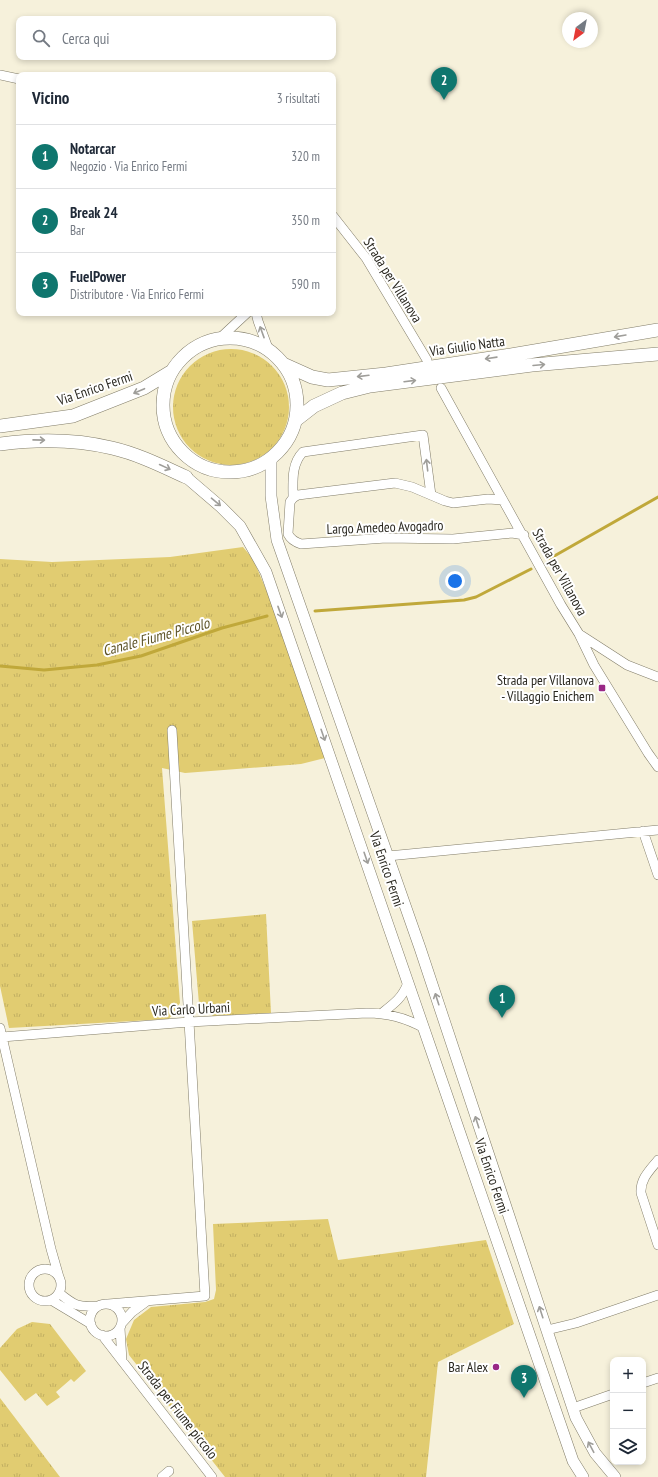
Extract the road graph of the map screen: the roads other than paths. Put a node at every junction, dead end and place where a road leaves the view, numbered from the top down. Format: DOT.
graph roads {
  1 [pos="0,75"];
  2 [pos="16,78"];
  3 [pos="336,220"];
  4 [pos="244,316"];
  5 [pos="257,316"];
  6 [pos="658,330"];
  7 [pos="219,339"];
  8 [pos="269,351"];
  9 [pos="658,354"];
  10 [pos="427,360"];
  11 [pos="283,364"];
  12 [pos="172,371"];
  13 [pos="441,388"];
  14 [pos="296,420"];
  15 [pos="0,426"];
  16 [pos="0,444"];
  17 [pos="178,447"];
  18 [pos="271,459"];
  19 [pos="212,469"];
  20 [pos="186,476"];
  21 [pos="431,495"];
  22 [pos="293,498"];
  23 [pos="503,500"];
  24 [pos="524,535"];
  25 [pos="579,634"];
  26 [pos="658,677"];
  27 [pos="172,730"];
  28 [pos="658,767"];
  29 [pos="658,830"];
  30 [pos="643,831"];
  31 [pos="388,856"];
  32 [pos="658,875"];
  33 [pos="408,983"];
  34 [pos="382,1013"];
  35 [pos="189,1022"];
  36 [pos="424,1028"];
  37 [pos="1,1032"];
  38 [pos="658,1160"];
  39 [pos="658,1245"];
  40 [pos="51,1249"];
  41 [pos="41,1269"];
  42 [pos="59,1278"];
  43 [pos="59,1293"];
  44 [pos="658,1295"];
  45 [pos="51,1300"];
  46 [pos="148,1301"];
  47 [pos="108,1304"];
  48 [pos="98,1306"];
  49 [pos="91,1324"];
  50 [pos="121,1325"];
  51 [pos="547,1330"];
  52 [pos="102,1335"];
  53 [pos="122,1361"];
  54 [pos="658,1378"];
  55 [pos="646,1383"];
  56 [pos="610,1395"];
  57 [pos="573,1408"];
  58 [pos="212,1477"];
  59 [pos="583,1477"];
  60 [pos="616,1477"];
  1 -- 2 [label="street"];
  3 -- 10 [label="street, Strada per Villanova"];
  4 -- 7 [label="street"];
  8 -- 5 [label="street, one-way"];
  6 -- 11 [label="main road, Via Giulio Natta, one-way"];
  7 -- 8 [label="main road"];
  7 -- 12 [label="main road"];
  8 -- 11 [label="main road"];
  14 -- 9 [label="main road, Via Giulio Natta, one-way"];
  11 -- 14 [label="main road"];
  12 -- 15 [label="main road, Via Enrico Fermi, one-way"];
  12 -- 17 [label="main road"];
  13 -- 23 [label="street, Strada per Villanova"];
  14 -- 18 [label="main road"];
  16 -- 20 [label="main road, Via Enrico Fermi, one-way"];
  17 -- 19 [label="main road"];
  17 -- 20 [label="main road"];
  18 -- 19 [label="main road"];
  18 -- 31 [label="street, Via Enrico Fermi"];
  19 -- 20 [label="main road"];
  20 -- 33 [label="street, Via Enrico Fermi, one-way"];
  21 -- 22 [label="street, Largo Amedeo Avogadro"];
  21 -- 22 [label="street, Largo Amedeo Avogadro, one-way"];
  21 -- 23 [label="street, Largo Amedeo Avogadro"];
  22 -- 24 [label="street, Largo Amedeo Avogadro"];
  23 -- 24 [label="street, Strada per Villanova"];
  24 -- 25 [label="street, Strada per Villanova"];
  25 -- 26 [label="street"];
  25 -- 28 [label="street, Strada per Villanova"];
  27 -- 35 [label="street"];
  29 -- 30 [label="street, Via Enrico Fermi"];
  30 -- 31 [label="street, Via Enrico Fermi"];
  30 -- 32 [label="street"];
  51 -- 31 [label="street, Via Enrico Fermi, one-way"];
  33 -- 34 [label="street"];
  33 -- 36 [label="street, Via Enrico Fermi"];
  34 -- 35 [label="street, Via Carlo Urbani"];
  34 -- 36 [label="street, Via Carlo Urbani"];
  35 -- 37 [label="street, Via Carlo Urbani"];
  35 -- 46 [label="street"];
  36 -- 59 [label="street, Via Enrico Fermi"];
  37 -- 40 [label="street"];
  38 -- 39 [label="street"];
  40 -- 41 [label="street"];
  40 -- 42 [label="street"];
  41 -- 42 [label="street"];
  41 -- 45 [label="street"];
  42 -- 43 [label="street"];
  43 -- 45 [label="street"];
  43 -- 48 [label="street"];
  44 -- 51 [label="street"];
  45 -- 49 [label="street"];
  46 -- 47 [label="street"];
  46 -- 50 [label="street"];
  47 -- 48 [label="street"];
  47 -- 50 [label="street"];
  48 -- 49 [label="street"];
  49 -- 52 [label="street"];
  50 -- 52 [label="street"];
  50 -- 53 [label="street"];
  51 -- 57 [label="street, Via Enrico Fermi"];
  52 -- 53 [label="street, Strada per Fiume piccolo"];
  53 -- 58 [label="street, Strada per Fiume piccolo"];
  54 -- 55 [label="street"];
  56 -- 57 [label="street"];
  60 -- 57 [label="street, Via Enrico Fermi, one-way"];
}
